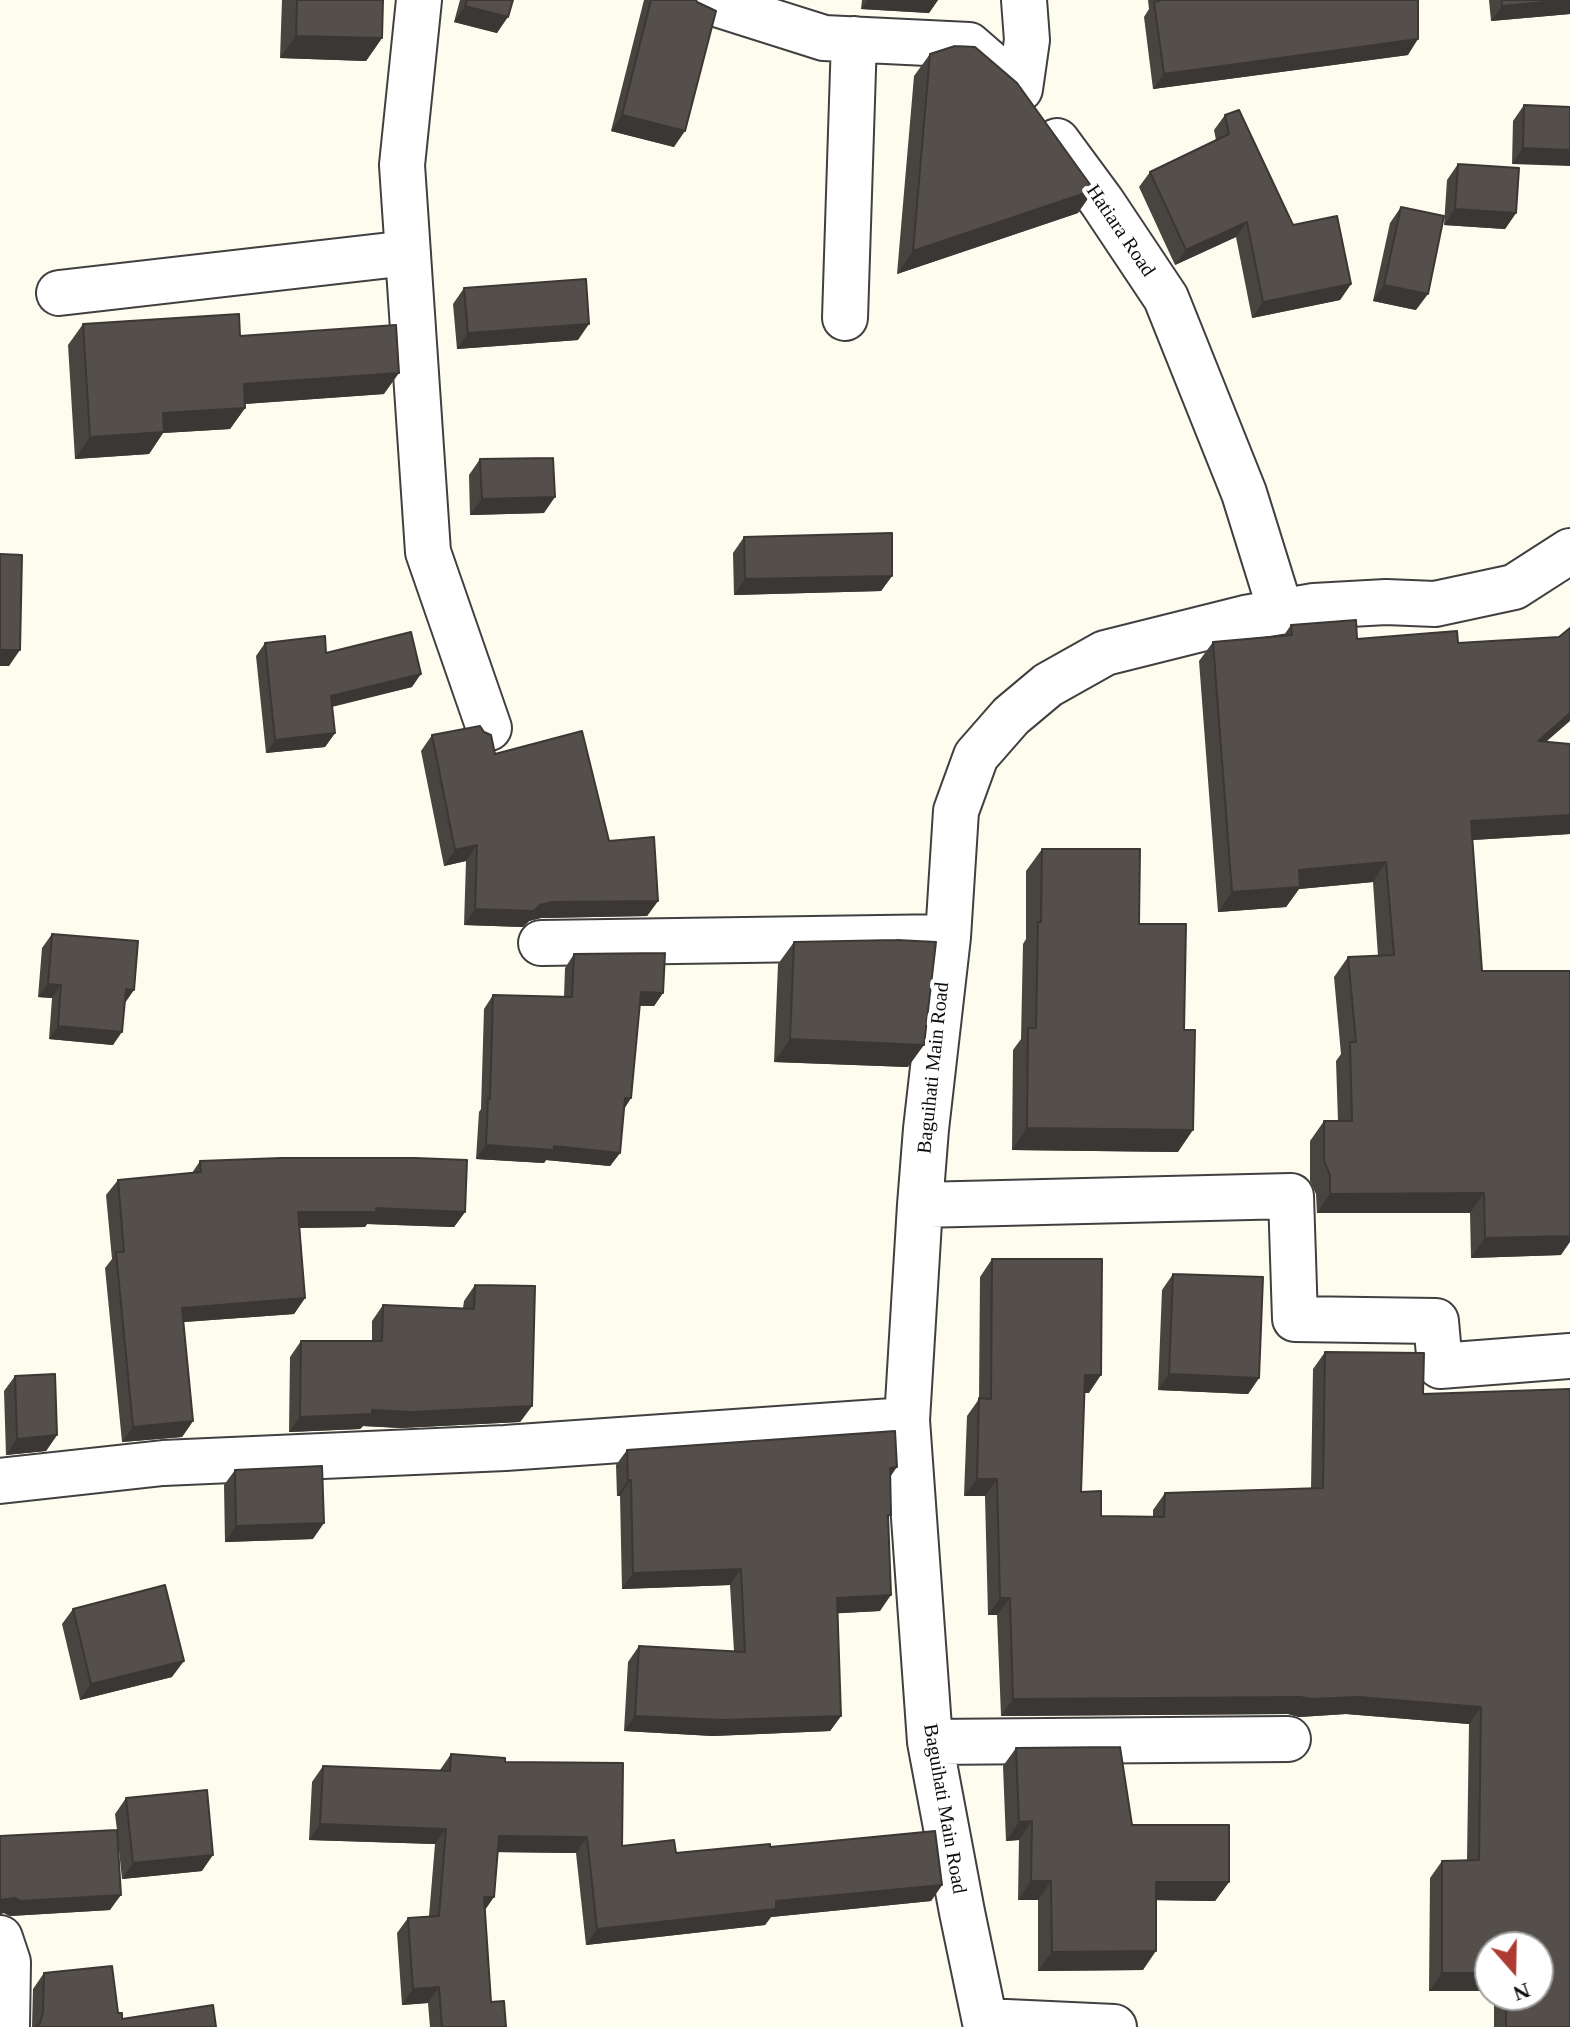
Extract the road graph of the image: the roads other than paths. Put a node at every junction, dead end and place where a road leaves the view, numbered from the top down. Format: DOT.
graph roads {
  1 [pos="419,0"];
  2 [pos="704,0"];
  3 [pos="1024,0"];
  4 [pos="854,39"];
  5 [pos="1020,89"];
  6 [pos="408,253"];
  7 [pos="59,293"];
  8 [pos="845,318"];
  9 [pos="1570,551"];
  10 [pos="1281,612"];
  11 [pos="489,728"];
  12 [pos="948,937"];
  13 [pos="541,943"];
  14 [pos="920,1205"];
  15 [pos="1570,1356"];
  16 [pos="907,1420"];
  17 [pos="0,1481"];
  18 [pos="1288,1739"];
  19 [pos="930,1742"];
  20 [pos="0,1938"];
  21 [pos="986,2024"];
  22 [pos="7,2027"];
  23 [pos="1114,2027"];
  1 -- 6 [label="street"];
  2 -- 4 [label="street, Hatiara Road"];
  3 -- 5 [label="street"];
  4 -- 5 [label="street, Hatiara Road"];
  4 -- 8 [label="street"];
  5 -- 10 [label="street, Hatiara Road"];
  6 -- 7 [label="street"];
  6 -- 11 [label="street"];
  9 -- 10 [label="street, Baguihati Main Road"];
  10 -- 12 [label="street, Baguihati Main Road"];
  12 -- 13 [label="street"];
  12 -- 14 [label="street, Baguihati Main Road"];
  14 -- 15 [label="street"];
  14 -- 16 [label="street, Baguihati Main Road"];
  16 -- 17 [label="street"];
  16 -- 19 [label="street, Baguihati Main Road"];
  18 -- 19 [label="street"];
  19 -- 21 [label="street, Baguihati Main Road"];
  20 -- 22 [label="street"];
  21 -- 23 [label="street"];
}
